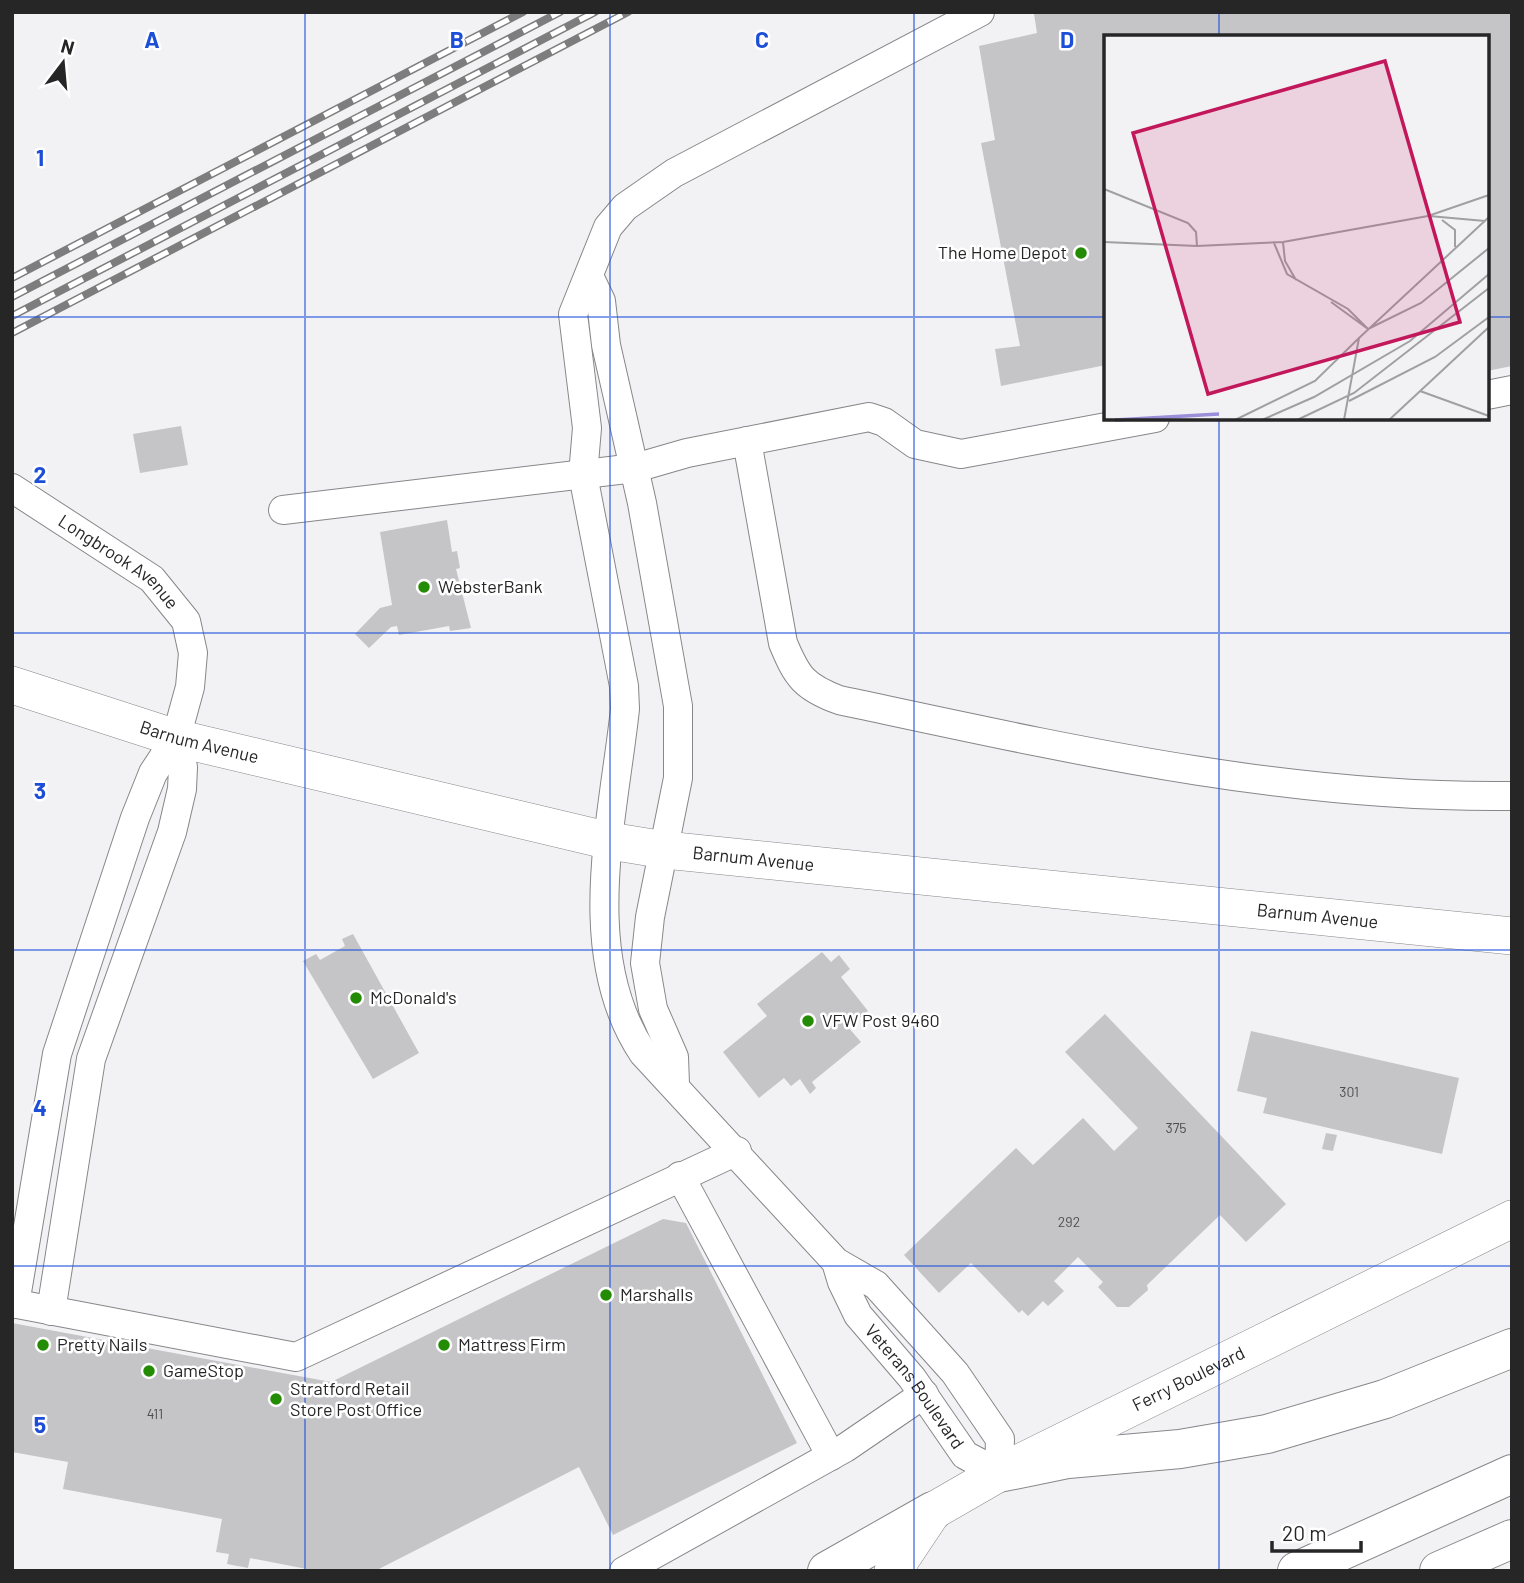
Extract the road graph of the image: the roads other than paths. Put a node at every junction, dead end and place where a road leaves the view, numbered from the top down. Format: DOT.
graph roads {
  1 [pos="980,12"];
  2 [pos="589,276"];
  3 [pos="1512,390"];
  4 [pos="1489,395"];
  5 [pos="1144,420"];
  6 [pos="747,441"];
  7 [pos="635,468"];
  8 [pos="583,475"];
  9 [pos="12,488"];
  10 [pos="283,510"];
  11 [pos="12,685"];
  12 [pos="176,738"];
  13 [pos="1512,796"];
  14 [pos="610,841"];
  15 [pos="666,850"];
  16 [pos="1512,936"];
  17 [pos="57,1054"];
  18 [pos="91,1059"];
  19 [pos="675,1084"];
  20 [pos="737,1151"];
  21 [pos="680,1176"];
  22 [pos="1512,1219"];
  23 [pos="836,1262"];
  24 [pos="13,1303"];
  25 [pos="51,1311"];
  26 [pos="1512,1348"];
  27 [pos="923,1394"];
  28 [pos="831,1456"];
  29 [pos="999,1473"];
  30 [pos="1512,1474"];
  31 [pos="933,1511"];
  32 [pos="1512,1539"];
  33 [pos="624,1571"];
  34 [pos="827,1571"];
  35 [pos="893,1571"];
  36 [pos="1297,1571"];
  37 [pos="1439,1571"];
  1 -- 2 [label="street, Veterans Boulevard"];
  2 -- 7 [label="street"];
  2 -- 8 [label="street, Veterans Boulevard"];
  3 -- 4 [label="street"];
  5 -- 6 [label="street"];
  6 -- 7 [label="street"];
  6 -- 13 [label="street"];
  7 -- 8 [label="street"];
  7 -- 15 [label="street"];
  8 -- 10 [label="street"];
  8 -- 14 [label="street, Veterans Boulevard"];
  9 -- 12 [label="street, Longbrook Avenue"];
  11 -- 12 [label="main road, Barnum Avenue"];
  12 -- 14 [label="main road, Barnum Avenue"];
  12 -- 17 [label="street"];
  12 -- 18 [label="street"];
  14 -- 15 [label="main road, Barnum Avenue"];
  14 -- 19 [label="street, Veterans Boulevard"];
  15 -- 16 [label="main road, Barnum Avenue"];
  15 -- 19 [label="street"];
  17 -- 18 [label="street"];
  17 -- 24 [label="street"];
  18 -- 25 [label="street"];
  19 -- 20 [label="street, Veterans Boulevard"];
  20 -- 21 [label="street"];
  20 -- 23 [label="street, Veterans Boulevard"];
  21 -- 25 [label="street"];
  21 -- 28 [label="street"];
  22 -- 29 [label="main road, Ferry Boulevard"];
  23 -- 27 [label="street, Veterans Boulevard"];
  23 -- 29 [label="street, Veterans Boulevard"];
  24 -- 25 [label="street"];
  26 -- 29 [label="highway"];
  27 -- 28 [label="street"];
  27 -- 29 [label="street, Veterans Boulevard"];
  28 -- 33 [label="street"];
  29 -- 31 [label="main road, Ferry Boulevard"];
  30 -- 36 [label="highway"];
  31 -- 34 [label="highway"];
  31 -- 35 [label="main road, Ferry Boulevard"];
  32 -- 37 [label="highway"];
}
